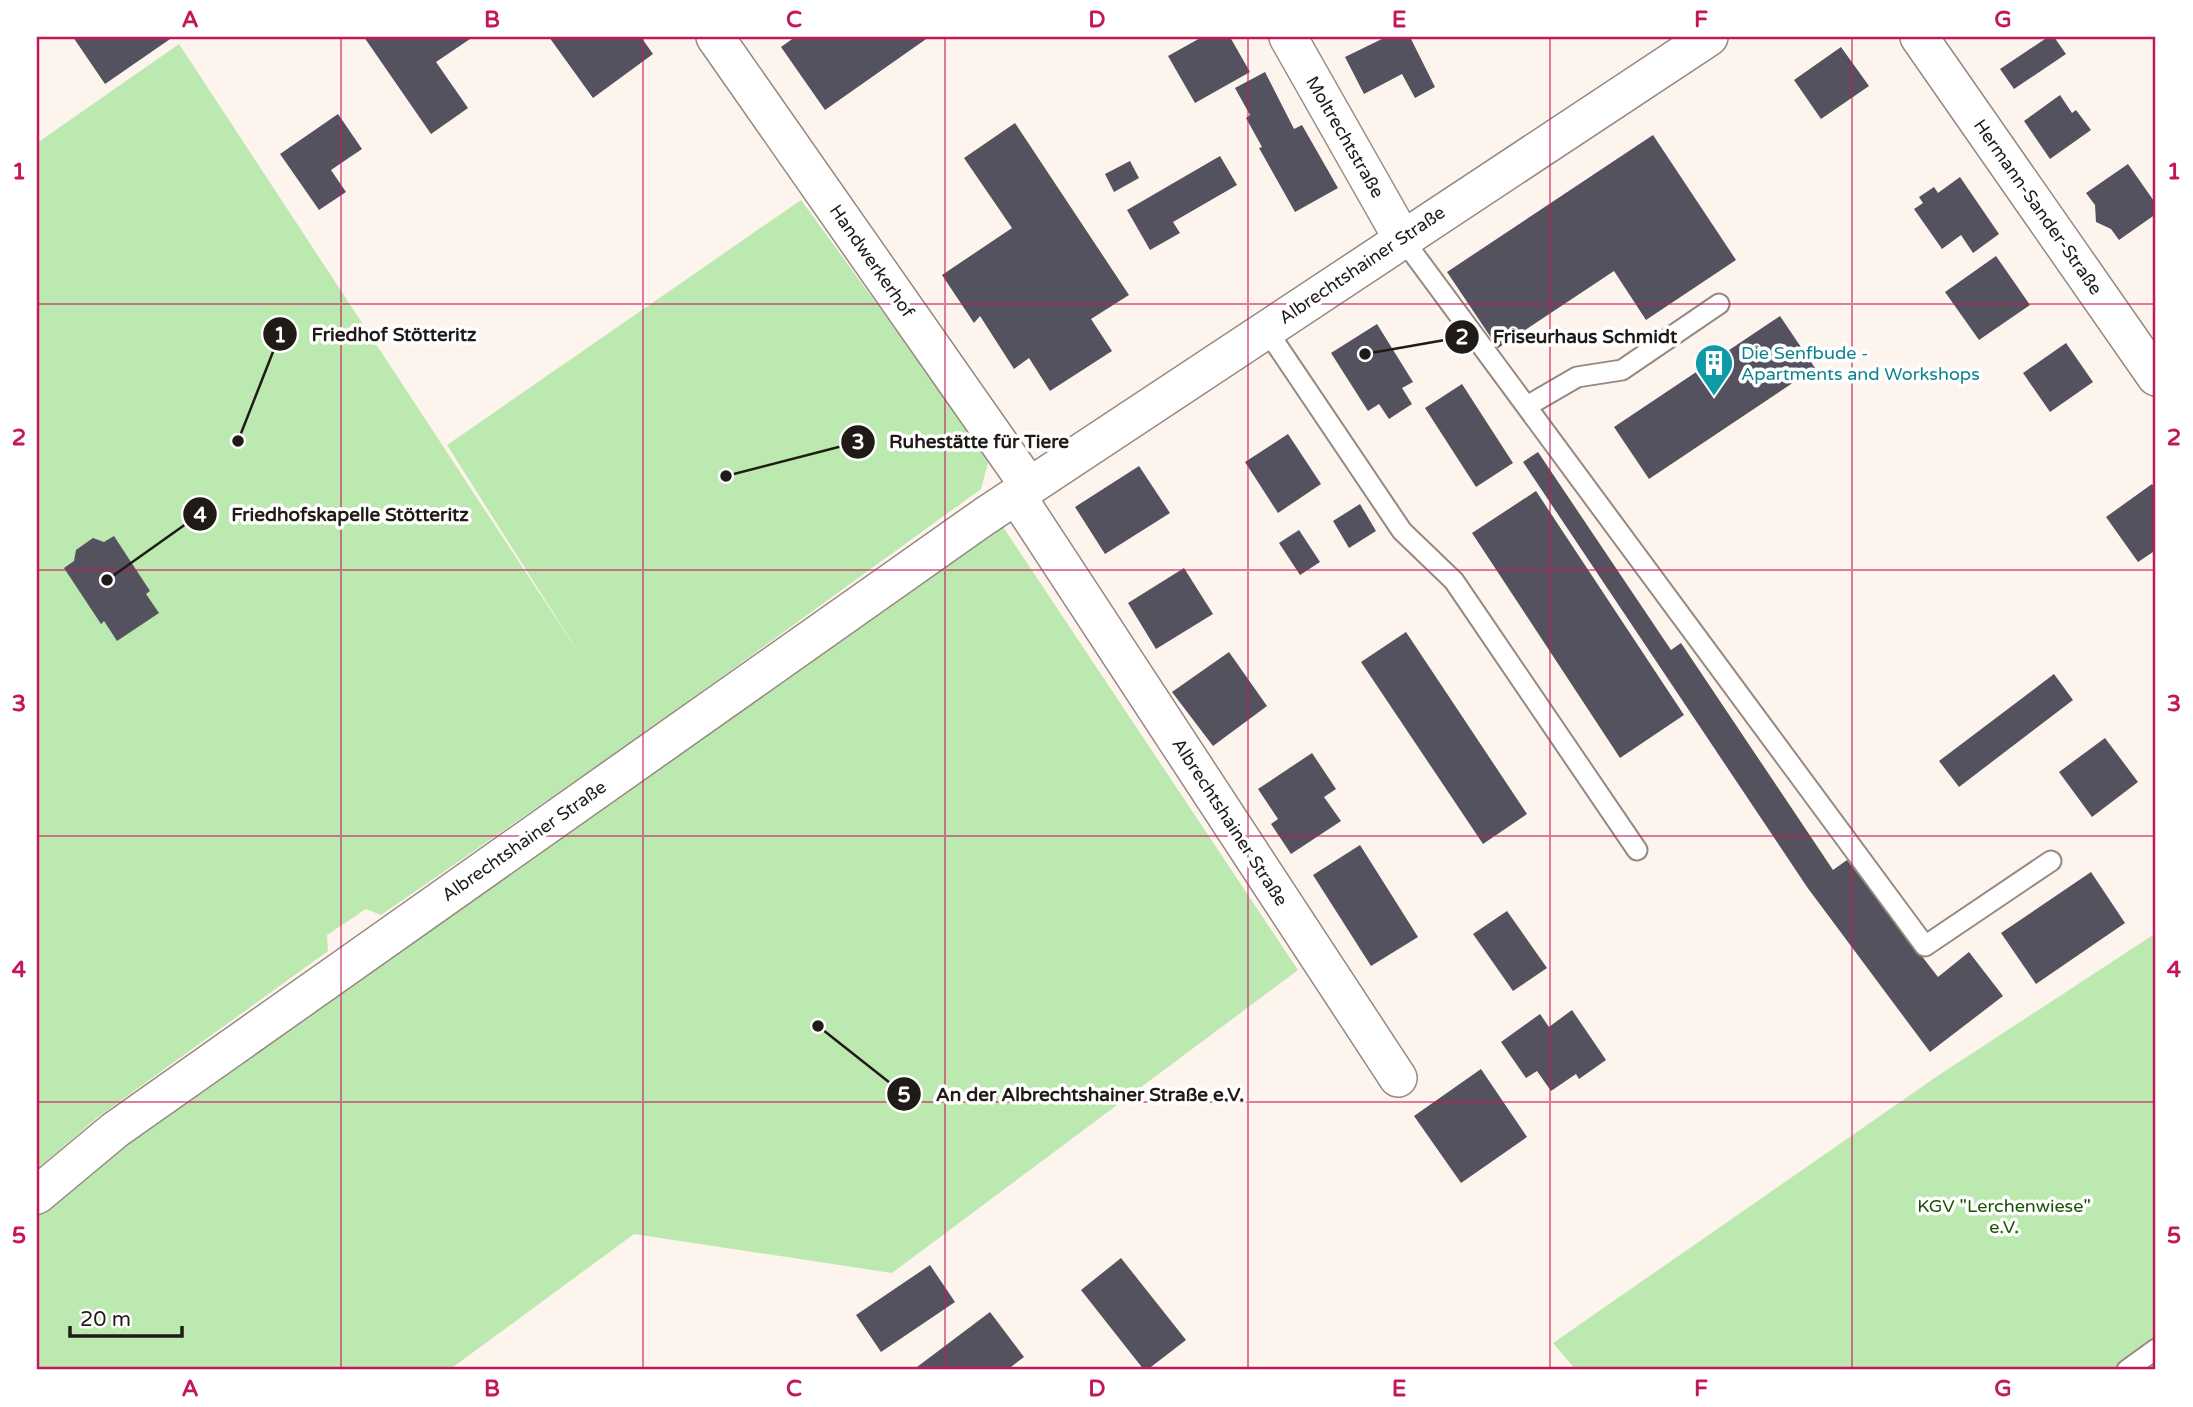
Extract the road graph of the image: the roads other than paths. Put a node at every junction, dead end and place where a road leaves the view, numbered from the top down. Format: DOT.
graph roads {
  1 [pos="715,37"];
  2 [pos="1288,37"];
  3 [pos="1709,37"];
  4 [pos="1919,37"];
  5 [pos="1402,238"];
  6 [pos="1718,304"];
  7 [pos="1266,328"];
  8 [pos="2156,377"];
  9 [pos="1527,407"];
  10 [pos="1023,490"];
  11 [pos="1637,850"];
  12 [pos="2051,861"];
  13 [pos="1398,1078"];
  14 [pos="37,1195"];
  15 [pos="2156,1349"];
  16 [pos="2127,1370"];
  1 -- 10 [label="street, Handwerkerhof"];
  2 -- 5 [label="street, Moltrechtstraße"];
  3 -- 5 [label="street, Albrechtshainer Straße"];
  4 -- 8 [label="street, Hermann-Sander-Straße"];
  5 -- 7 [label="street, Albrechtshainer Straße"];
  5 -- 9 [label="lane"];
  6 -- 9 [label="lane"];
  7 -- 10 [label="street, Albrechtshainer Straße"];
  7 -- 11 [label="lane"];
  9 -- 12 [label="lane"];
  10 -- 13 [label="street, Albrechtshainer Straße"];
  10 -- 14 [label="street, Albrechtshainer Straße"];
  15 -- 16 [label="lane"];
}
